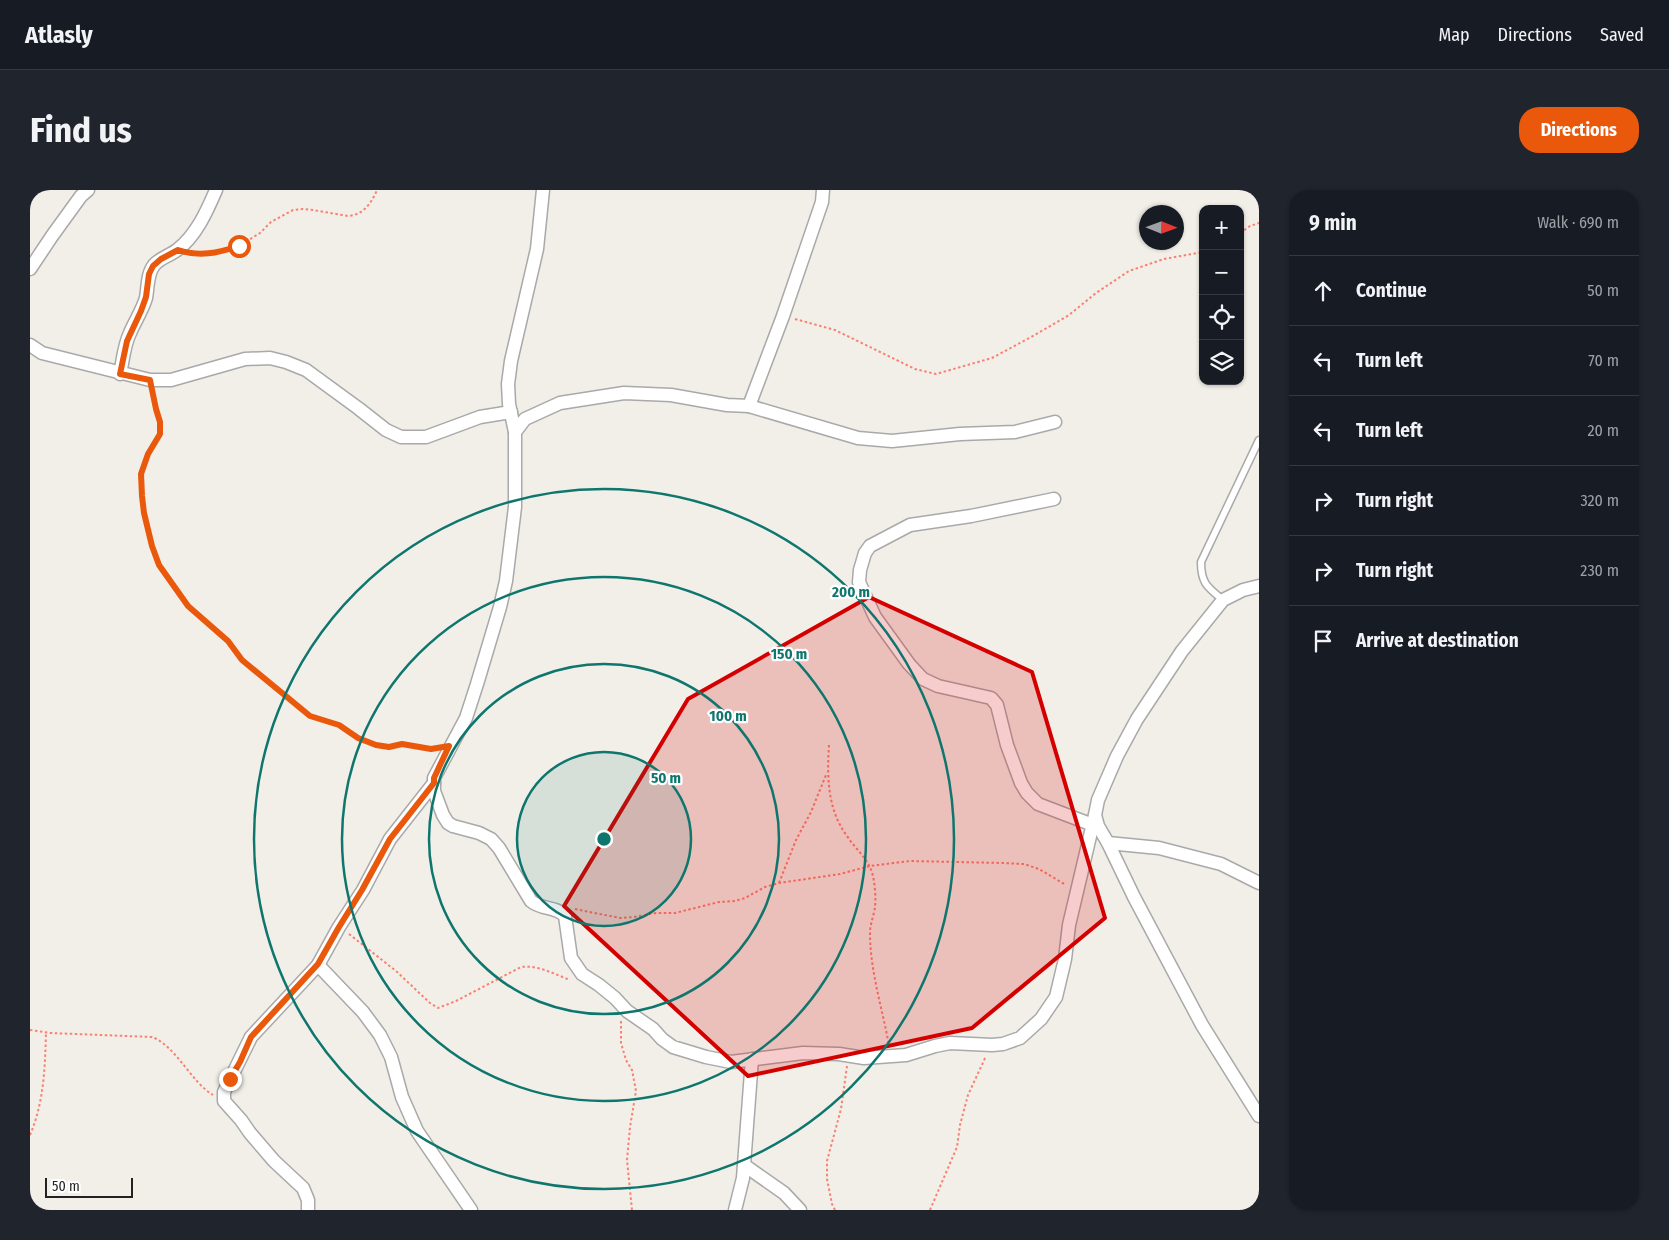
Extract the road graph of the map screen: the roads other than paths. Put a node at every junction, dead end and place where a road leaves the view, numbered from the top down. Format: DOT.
graph roads {
  1 [pos="88,190"];
  2 [pos="216,190"];
  3 [pos="543,190"];
  4 [pos="823,190"];
  5 [pos="30,269"];
  6 [pos="30,344"];
  7 [pos="120,374"];
  8 [pos="748,406"];
  9 [pos="511,412"];
  10 [pos="1055,422"];
  11 [pos="515,432"];
  12 [pos="1259,440"];
  13 [pos="1054,499"];
  14 [pos="1259,586"];
  15 [pos="1223,600"];
  16 [pos="434,783"];
  17 [pos="1094,820"];
  18 [pos="1108,843"];
  19 [pos="1259,883"];
  20 [pos="318,964"];
  21 [pos="752,1059"];
  22 [pos="1259,1116"];
  23 [pos="744,1165"];
  24 [pos="308,1210"];
  25 [pos="471,1210"];
  26 [pos="736,1210"];
  27 [pos="800,1210"];
  1 -- 5 [label="street"];
  2 -- 7 [label="street"];
  3 -- 9 [label="street"];
  4 -- 8 [label="street"];
  6 -- 7 [label="street"];
  7 -- 9 [label="street"];
  8 -- 10 [label="street"];
  8 -- 11 [label="street"];
  9 -- 11 [label="street"];
  11 -- 16 [label="street"];
  12 -- 15 [label="lane"];
  13 -- 17 [label="street"];
  14 -- 15 [label="street"];
  15 -- 17 [label="street"];
  16 -- 20 [label="street"];
  16 -- 21 [label="street"];
  17 -- 18 [label="street"];
  17 -- 21 [label="street"];
  18 -- 19 [label="street"];
  18 -- 22 [label="street"];
  20 -- 24 [label="street"];
  20 -- 25 [label="street"];
  21 -- 23 [label="street"];
  23 -- 26 [label="street"];
  23 -- 27 [label="street"];
}
